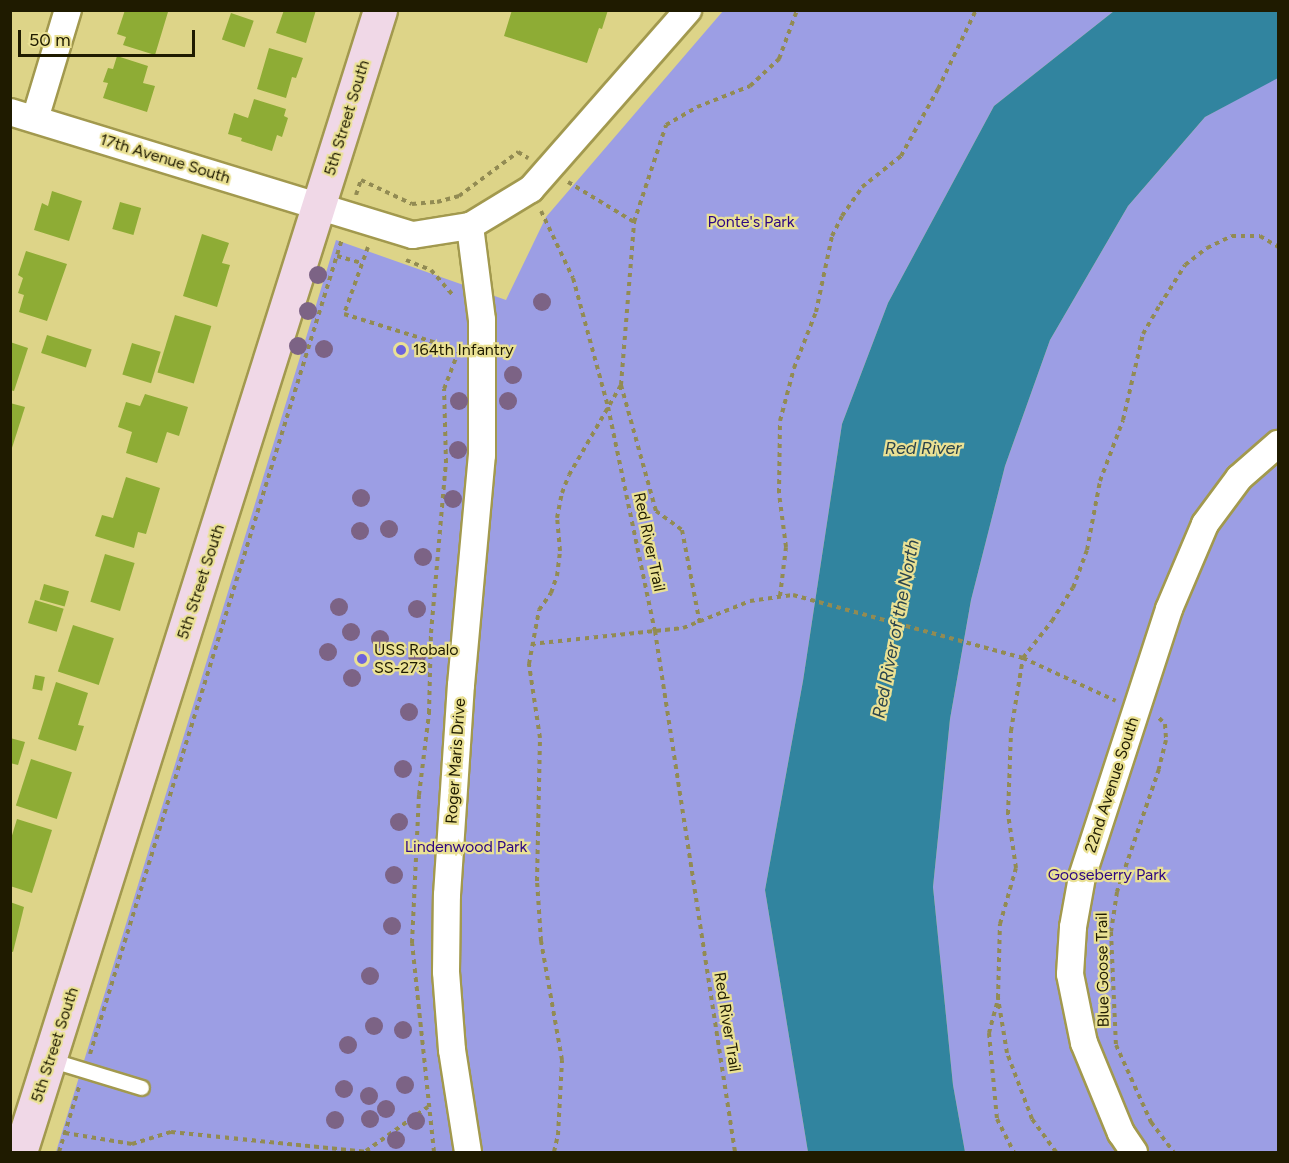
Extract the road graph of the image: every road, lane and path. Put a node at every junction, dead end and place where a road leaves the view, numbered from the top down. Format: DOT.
graph roads {
  1 [pos="68,10"];
  2 [pos="380,10"];
  3 [pos="688,10"];
  4 [pos="797,10"];
  5 [pos="976,10"];
  6 [pos="10,112"];
  7 [pos="35,119"];
  8 [pos="361,180"];
  9 [pos="531,189"];
  10 [pos="355,198"];
  11 [pos="320,206"];
  12 [pos="470,226"];
  13 [pos="342,239"];
  14 [pos="1278,248"];
  15 [pos="375,249"];
  16 [pos="337,256"];
  17 [pos="401,258"];
  18 [pos="361,263"];
  19 [pos="456,300"];
  20 [pos="458,352"];
  21 [pos="621,385"];
  22 [pos="608,407"];
  23 [pos="1278,444"];
  24 [pos="780,596"];
  25 [pos="700,624"];
  26 [pos="655,631"];
  27 [pos="531,644"];
  28 [pos="1023,658"];
  29 [pos="1137,709"];
  30 [pos="998,998"];
  31 [pos="50,1060"];
  32 [pos="84,1071"];
  33 [pos="142,1088"];
  34 [pos="429,1107"];
  35 [pos="21,1117"];
  36 [pos="65,1133"];
  37 [pos="20,1152"];
  38 [pos="59,1152"];
  39 [pos="366,1152"];
  40 [pos="468,1152"];
  41 [pos="554,1152"];
  42 [pos="735,1152"];
  43 [pos="1014,1152"];
  44 [pos="1056,1152"];
  45 [pos="1134,1152"];
  46 [pos="1174,1152"];
  1 -- 7 [label="street"];
  2 -- 11 [label="street, 5th Street South"];
  3 -- 9 [label="street"];
  4 -- 21 [label="path"];
  5 -- 24 [label="path"];
  6 -- 7 [label="street, 17th Avenue South"];
  7 -- 11 [label="street, 17th Avenue South"];
  8 -- 10 [label="path"];
  9 -- 12 [label="street"];
  9 -- 22 [label="path, Red River Trail"];
  11 -- 12 [label="street, 17th Avenue South"];
  11 -- 31 [label="street, 5th Street South"];
  12 -- 40 [label="street, Roger Maris Drive"];
  13 -- 16 [label="path"];
  14 -- 28 [label="path"];
  15 -- 18 [label="path"];
  16 -- 18 [label="path"];
  16 -- 32 [label="path"];
  17 -- 19 [label="path"];
  18 -- 20 [label="path"];
  21 -- 22 [label="path"];
  21 -- 25 [label="path"];
  22 -- 26 [label="path, Red River Trail"];
  22 -- 27 [label="path"];
  23 -- 29 [label="street, 22nd Avenue South"];
  24 -- 25 [label="path, Blue Goose Trail"];
  24 -- 28 [label="path, Blue Goose Trail"];
  25 -- 26 [label="path, Blue Goose Trail"];
  26 -- 27 [label="path, Blue Goose Trail"];
  26 -- 42 [label="path, Red River Trail"];
  27 -- 41 [label="path"];
  28 -- 29 [label="path, Blue Goose Trail"];
  28 -- 30 [label="path"];
  29 -- 45 [label="street, 22nd Avenue South"];
  29 -- 46 [label="path, Blue Goose Trail"];
  30 -- 43 [label="path"];
  30 -- 44 [label="path"];
  31 -- 32 [label="lane"];
  31 -- 35 [label="street, 5th Street South"];
  32 -- 33 [label="lane"];
  32 -- 36 [label="path"];
  34 -- 39 [label="path"];
  35 -- 37 [label="street, 5th Street South"];
  36 -- 38 [label="path"];
  36 -- 39 [label="path"];
}
